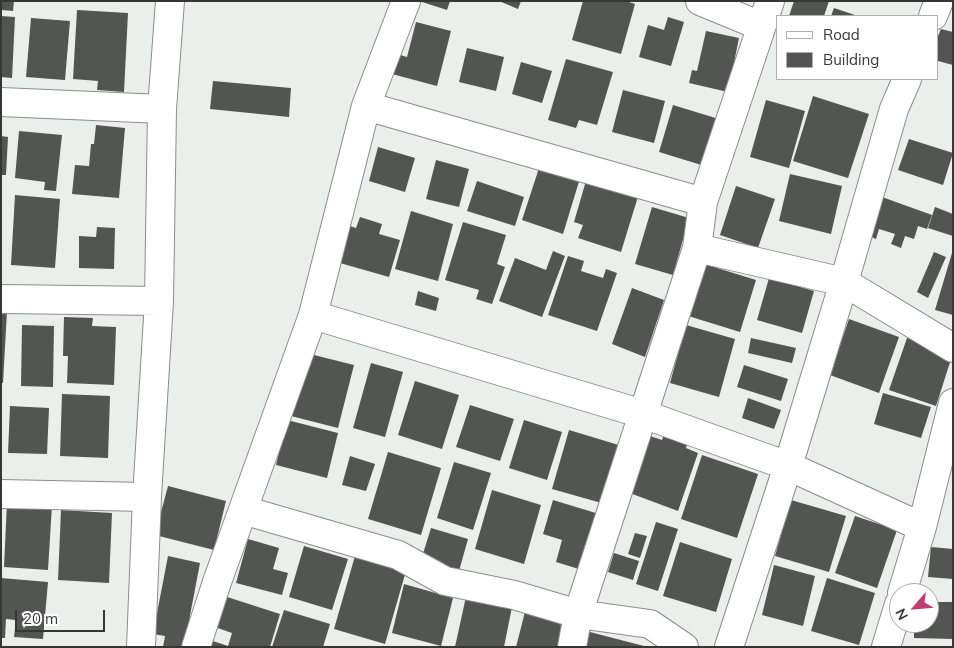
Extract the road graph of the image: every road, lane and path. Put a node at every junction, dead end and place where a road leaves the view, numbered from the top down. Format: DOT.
graph roads {
  1 [pos="170,1"];
  2 [pos="406,1"];
  3 [pos="700,1"];
  4 [pos="939,1"];
  5 [pos="766,13"];
  6 [pos="933,15"];
  7 [pos="907,80"];
  8 [pos="1,102"];
  9 [pos="366,106"];
  10 [pos="162,109"];
  11 [pos="703,202"];
  12 [pos="697,248"];
  13 [pos="844,282"];
  14 [pos="1,299"];
  15 [pos="159,301"];
  16 [pos="313,314"];
  17 [pos="953,348"];
  18 [pos="953,403"];
  19 [pos="643,414"];
  20 [pos="788,466"];
  21 [pos="1,494"];
  22 [pos="147,497"];
  23 [pos="243,510"];
  24 [pos="922,527"];
  25 [pos="905,583"];
  26 [pos="578,614"];
  27 [pos="890,633"];
  28 [pos="141,647"];
  29 [pos="196,647"];
  30 [pos="572,647"];
  31 [pos="684,647"];
  32 [pos="729,647"];
  33 [pos="886,647"];
  1 -- 10 [label="street"];
  2 -- 9 [label="street"];
  3 -- 5 [label="street"];
  4 -- 6 [label="street"];
  5 -- 11 [label="street"];
  7 -- 13 [label="street"];
  8 -- 10 [label="street"];
  9 -- 11 [label="street"];
  9 -- 16 [label="street"];
  10 -- 15 [label="street"];
  11 -- 12 [label="street"];
  12 -- 13 [label="street"];
  12 -- 19 [label="street"];
  13 -- 17 [label="street"];
  13 -- 20 [label="street"];
  14 -- 15 [label="street"];
  15 -- 22 [label="street"];
  16 -- 19 [label="street"];
  16 -- 23 [label="street"];
  18 -- 24 [label="street"];
  19 -- 20 [label="street"];
  19 -- 26 [label="street"];
  20 -- 24 [label="street"];
  20 -- 32 [label="street"];
  21 -- 22 [label="street"];
  22 -- 28 [label="street"];
  23 -- 26 [label="street"];
  23 -- 29 [label="street"];
  24 -- 25 [label="street"];
  26 -- 30 [label="street"];
  26 -- 31 [label="street"];
  27 -- 33 [label="street"];
}
